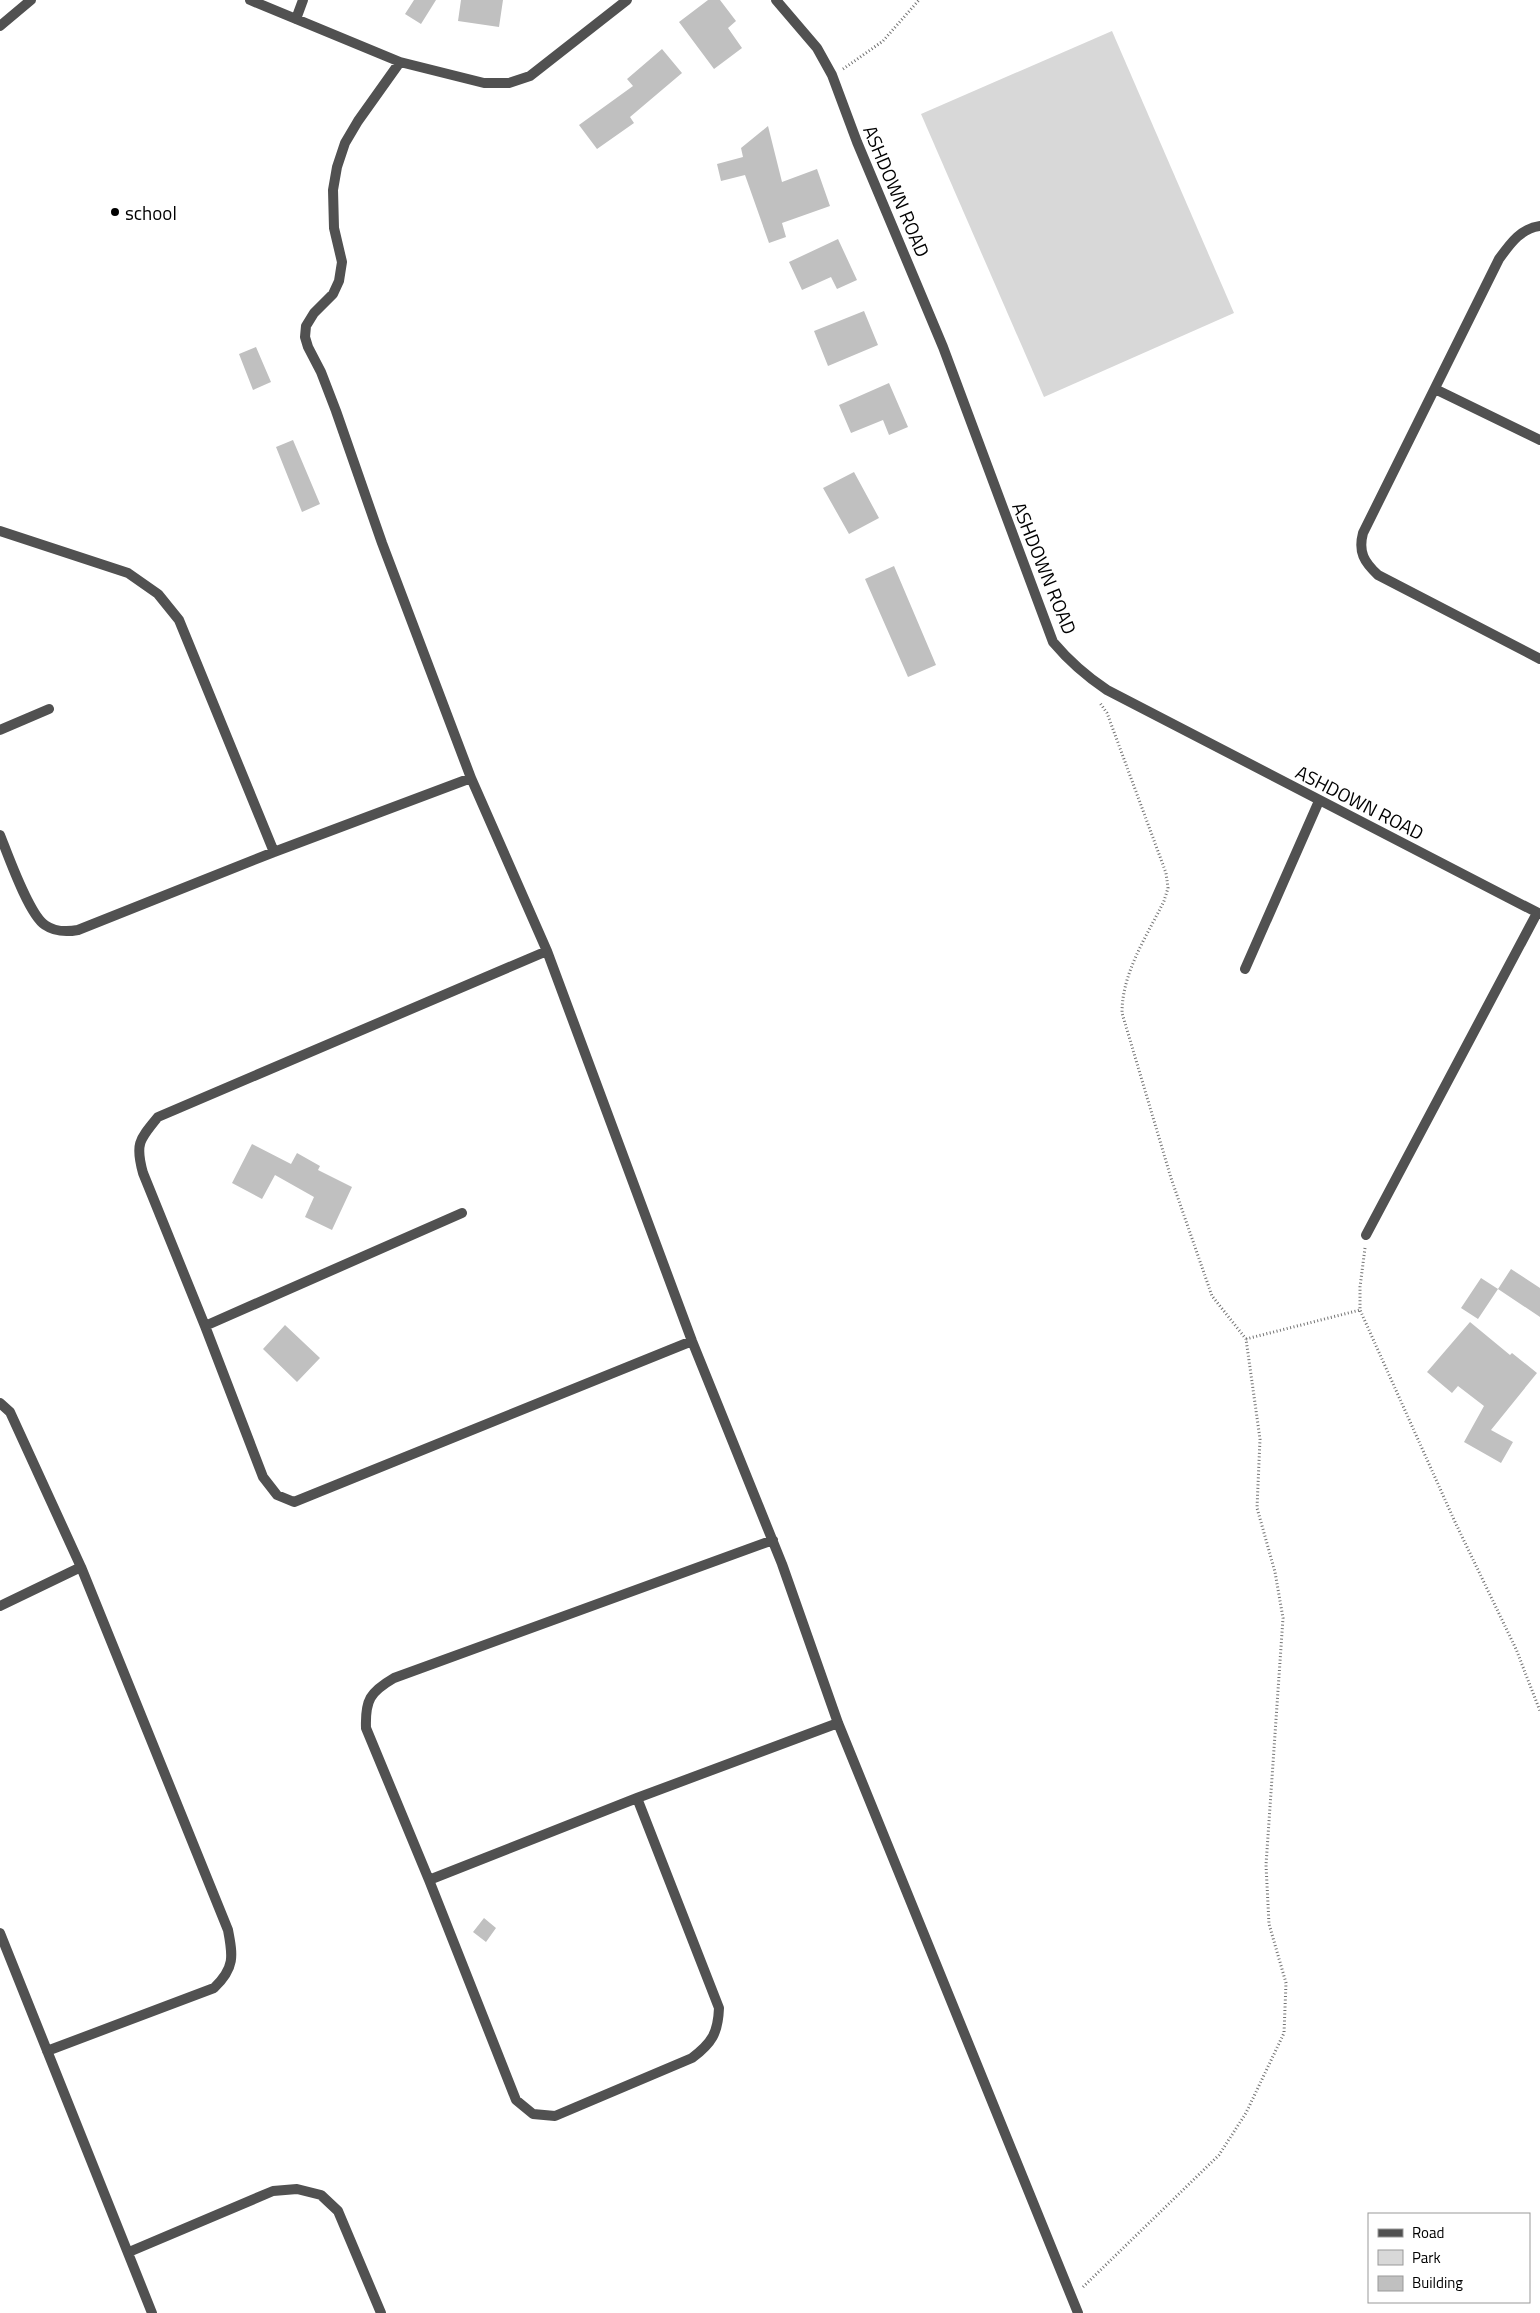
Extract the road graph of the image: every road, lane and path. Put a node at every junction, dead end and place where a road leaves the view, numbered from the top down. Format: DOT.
graph roads {
  1 [pos="31,0"];
  2 [pos="250,0"];
  3 [pos="303,0"];
  4 [pos="627,0"];
  5 [pos="776,0"];
  6 [pos="919,0"];
  7 [pos="296,19"];
  8 [pos="0,26"];
  9 [pos="400,62"];
  10 [pos="832,75"];
  11 [pos="1540,226"];
  12 [pos="1435,389"];
  13 [pos="1540,440"];
  14 [pos="0,531"];
  15 [pos="1540,658"];
  16 [pos="1097,697"];
  17 [pos="49,709"];
  18 [pos="0,730"];
  19 [pos="471,778"];
  20 [pos="1319,801"];
  21 [pos="0,835"];
  22 [pos="274,852"];
  23 [pos="1538,914"];
  24 [pos="547,951"];
  25 [pos="1245,969"];
  26 [pos="462,1213"];
  27 [pos="1366,1235"];
  28 [pos="1360,1310"];
  29 [pos="206,1326"];
  30 [pos="1246,1339"];
  31 [pos="692,1341"];
  32 [pos="0,1403"];
  33 [pos="773,1540"];
  34 [pos="82,1567"];
  35 [pos="0,1606"];
  36 [pos="1540,1711"];
  37 [pos="838,1723"];
  38 [pos="637,1798"];
  39 [pos="429,1880"];
  40 [pos="0,1933"];
  41 [pos="47,2051"];
  42 [pos="129,2252"];
  43 [pos="1072,2297"];
  44 [pos="152,2313"];
  45 [pos="381,2313"];
  46 [pos="1078,2313"];
  1 -- 8 [label="street"];
  2 -- 7 [label="street"];
  3 -- 7 [label="street"];
  4 -- 9 [label="street"];
  5 -- 10 [label="street, ASHDOWN ROAD"];
  6 -- 10 [label="path"];
  7 -- 9 [label="street"];
  9 -- 19 [label="street"];
  10 -- 20 [label="street, ASHDOWN ROAD"];
  11 -- 12 [label="street"];
  12 -- 13 [label="street"];
  12 -- 15 [label="street"];
  14 -- 22 [label="street"];
  16 -- 30 [label="path"];
  17 -- 18 [label="street"];
  19 -- 22 [label="street"];
  19 -- 24 [label="street"];
  20 -- 23 [label="street, ASHDOWN ROAD"];
  20 -- 25 [label="street"];
  21 -- 22 [label="street"];
  23 -- 27 [label="street"];
  24 -- 29 [label="street"];
  24 -- 31 [label="street"];
  26 -- 29 [label="street"];
  27 -- 28 [label="path"];
  28 -- 30 [label="path"];
  28 -- 36 [label="path"];
  29 -- 31 [label="street"];
  30 -- 43 [label="path"];
  31 -- 33 [label="street"];
  32 -- 34 [label="street"];
  33 -- 37 [label="street"];
  33 -- 39 [label="street"];
  34 -- 35 [label="street"];
  34 -- 41 [label="street"];
  37 -- 38 [label="street"];
  37 -- 43 [label="street"];
  38 -- 39 [label="street"];
  38 -- 39 [label="street"];
  40 -- 41 [label="street"];
  41 -- 42 [label="street"];
  42 -- 44 [label="street"];
  42 -- 45 [label="street"];
  43 -- 46 [label="street"];
}
